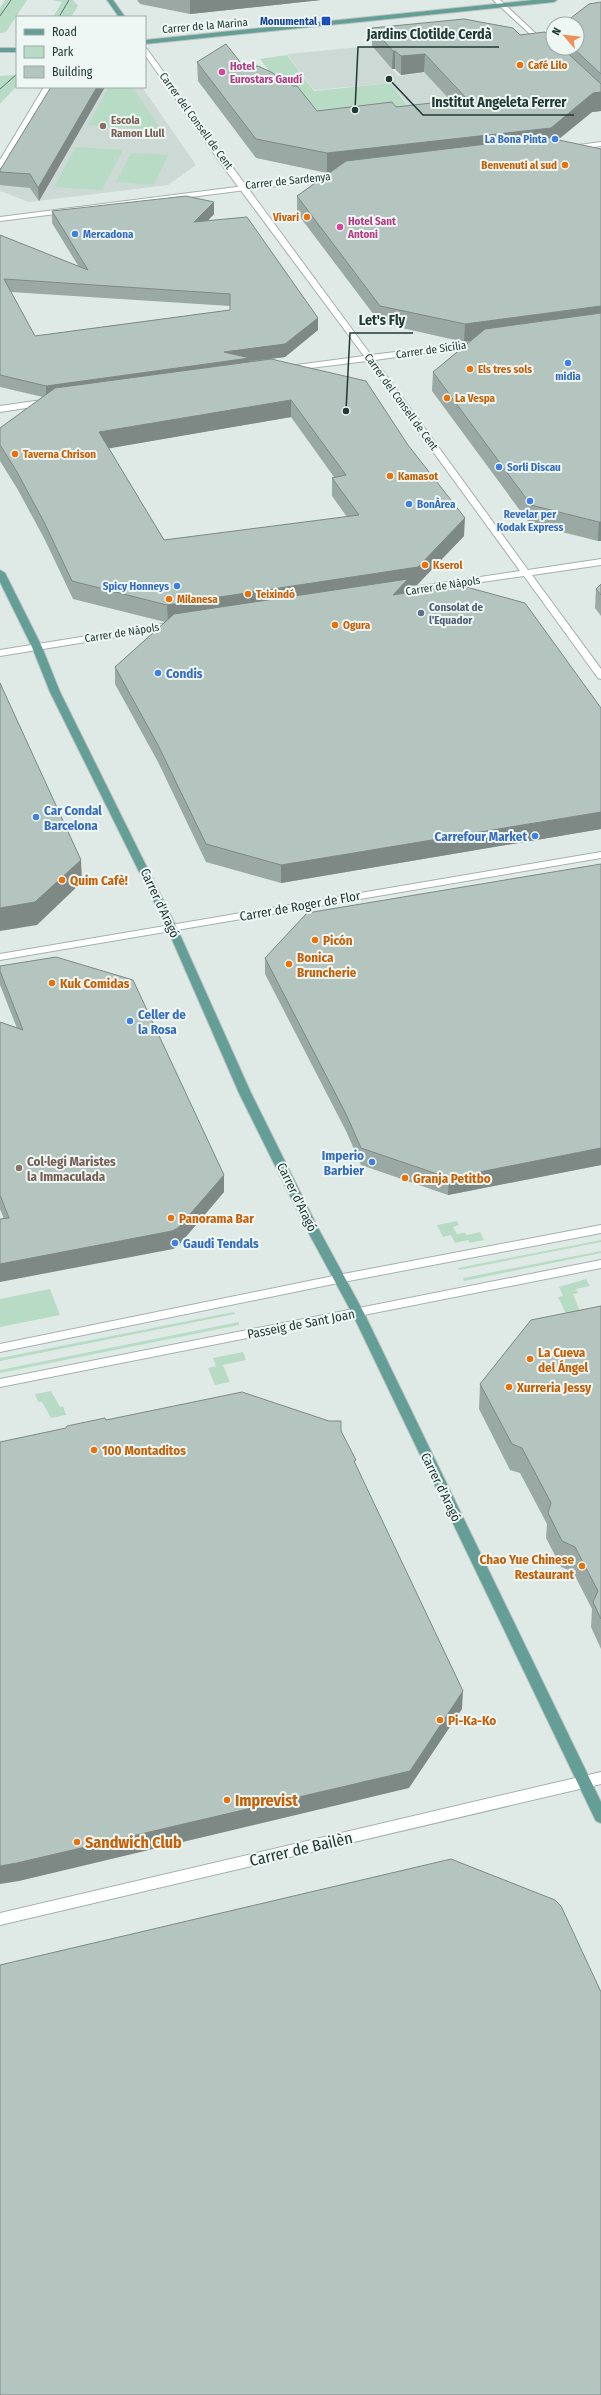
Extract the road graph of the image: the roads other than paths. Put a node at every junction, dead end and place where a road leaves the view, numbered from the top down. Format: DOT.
graph roads {
  1 [pos="110,0"];
  2 [pos="554,0"];
  3 [pos="499,3"];
  4 [pos="121,16"];
  5 [pos="146,42"];
  6 [pos="545,45"];
  7 [pos="0,50"];
  8 [pos="16,50"];
  9 [pos="146,51"];
  10 [pos="47,88"];
  11 [pos="601,144"];
  12 [pos="561,150"];
  13 [pos="0,166"];
  14 [pos="350,174"];
  15 [pos="242,186"];
  16 [pos="0,219"];
  17 [pos="492,342"];
  18 [pos="369,358"];
  19 [pos="278,370"];
  20 [pos="62,401"];
  21 [pos="0,409"];
  22 [pos="601,562"];
  23 [pos="526,573"];
  24 [pos="0,574"];
  25 [pos="382,595"];
  26 [pos="188,623"];
  27 [pos="36,647"];
  28 [pos="0,652"];
  29 [pos="601,676"];
  30 [pos="601,855"];
  31 [pos="172,928"];
  32 [pos="0,957"];
  33 [pos="601,1229"];
  34 [pos="601,1264"];
  35 [pos="338,1278"];
  36 [pos="358,1313"];
  37 [pos="0,1348"];
  38 [pos="0,1383"];
  39 [pos="601,1778"];
  40 [pos="584,1782"];
  41 [pos="601,1817"];
  42 [pos="0,1919"];
  1 -- 4 [label="main road"];
  2 -- 3 [label="main road, Carrer de la Marina"];
  3 -- 5 [label="main road, Carrer de la Marina"];
  3 -- 6 [label="street"];
  7 -- 8 [label="main road"];
  9 -- 15 [label="street, Carrer del Consell de Cent"];
  10 -- 13 [label="street"];
  11 -- 12 [label="street"];
  14 -- 15 [label="street, Carrer de Sardenya"];
  15 -- 16 [label="street, Carrer de Sardenya"];
  15 -- 18 [label="street, Carrer del Consell de Cent"];
  17 -- 18 [label="street, Carrer de Sicília"];
  18 -- 19 [label="street, Carrer de Sicília"];
  18 -- 23 [label="street, Carrer del Consell de Cent"];
  20 -- 21 [label="street"];
  22 -- 23 [label="street, Carrer de Nàpols"];
  23 -- 25 [label="street, Carrer de Nàpols"];
  23 -- 29 [label="street, Carrer del Consell de Cent"];
  24 -- 27 [label="main road, Carrer d'Aragó"];
  26 -- 27 [label="street, Carrer de Nàpols"];
  27 -- 28 [label="street, Carrer de Nàpols"];
  27 -- 31 [label="main road, Carrer d'Aragó"];
  30 -- 31 [label="street, Carrer de Roger de Flor"];
  31 -- 32 [label="street, Carrer de Roger de Flor"];
  31 -- 35 [label="main road, Carrer d'Aragó"];
  33 -- 35 [label="street"];
  34 -- 36 [label="street, Passeig de Sant Joan"];
  35 -- 36 [label="main road, Carrer d'Aragó"];
  35 -- 37 [label="street"];
  36 -- 38 [label="street, Passeig de Sant Joan"];
  36 -- 40 [label="main road, Carrer d'Aragó"];
  39 -- 40 [label="street, Carrer de Bailèn"];
  40 -- 41 [label="main road, Carrer d'Aragó"];
  40 -- 42 [label="street, Carrer de Bailèn"];
}
